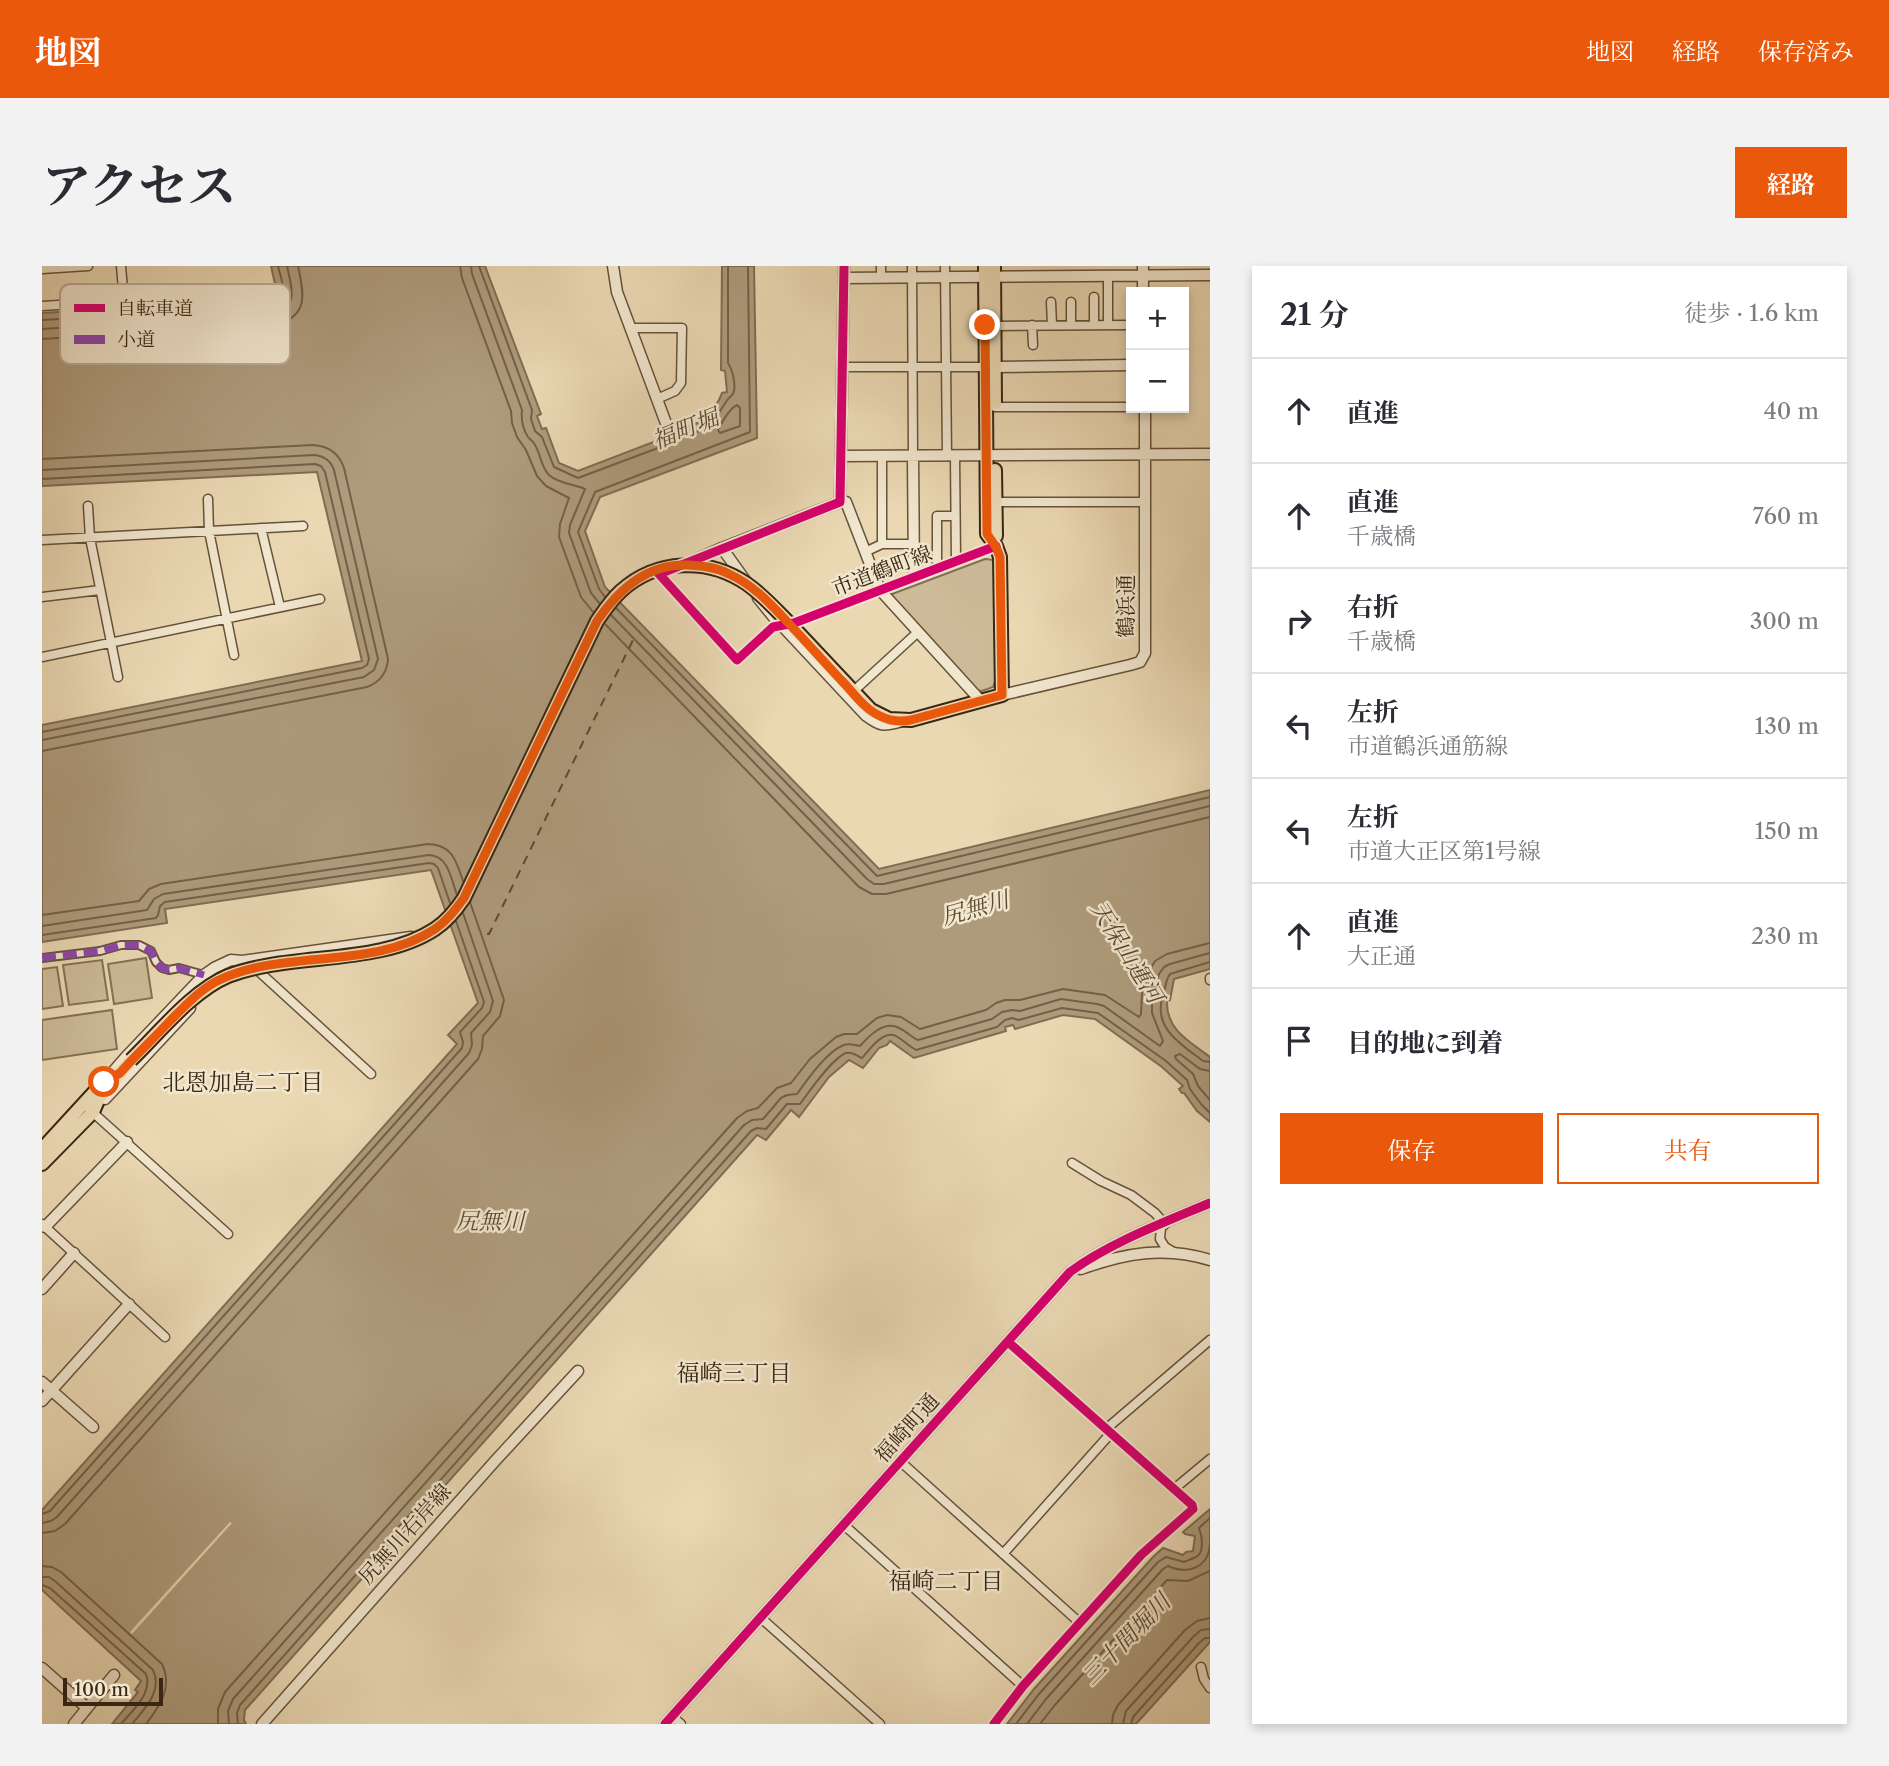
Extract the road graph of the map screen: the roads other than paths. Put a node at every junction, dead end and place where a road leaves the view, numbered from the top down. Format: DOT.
graph roads {
  1 [pos="88,266"];
  2 [pos="121,266"];
  3 [pos="613,266"];
  4 [pos="844,266"];
  5 [pos="881,266"];
  6 [pos="912,266"];
  7 [pos="945,266"];
  8 [pos="42,269"];
  9 [pos="1143,271"];
  10 [pos="989,272"];
  11 [pos="1210,275"];
  12 [pos="1108,277"];
  13 [pos="845,278"];
  14 [pos="881,278"];
  15 [pos="912,278"];
  16 [pos="945,278"];
  17 [pos="123,284"];
  18 [pos="1094,298"];
  19 [pos="1052,302"];
  20 [pos="1071,302"];
  21 [pos="60,305"];
  22 [pos="42,306"];
  23 [pos="1032,325"];
  24 [pos="1052,325"];
  25 [pos="1071,325"];
  26 [pos="1094,325"];
  27 [pos="1108,325"];
  28 [pos="1126,325"];
  29 [pos="995,326"];
  30 [pos="630,328"];
  31 [pos="1033,345"];
  32 [pos="1126,365"];
  33 [pos="946,366"];
  34 [pos="843,367"];
  35 [pos="913,367"];
  36 [pos="990,367"];
  37 [pos="657,398"];
  38 [pos="995,407"];
  39 [pos="1126,407"];
  40 [pos="1145,413"];
  41 [pos="667,426"];
  42 [pos="1145,454"];
  43 [pos="1210,454"];
  44 [pos="991,455"];
  45 [pos="841,456"];
  46 [pos="882,456"];
  47 [pos="912,456"];
  48 [pos="951,456"];
  49 [pos="208,499"];
  50 [pos="840,502"];
  51 [pos="996,502"];
  52 [pos="1145,502"];
  53 [pos="88,506"];
  54 [pos="955,516"];
  55 [pos="303,526"];
  56 [pos="261,528"];
  57 [pos="209,531"];
  58 [pos="90,538"];
  59 [pos="42,540"];
  60 [pos="882,544"];
  61 [pos="914,544"];
  62 [pos="996,547"];
  63 [pos="722,548"];
  64 [pos="865,552"];
  65 [pos="956,561"];
  66 [pos="937,568"];
  67 [pos="659,574"];
  68 [pos="914,577"];
  69 [pos="100,590"];
  70 [pos="880,590"];
  71 [pos="42,597"];
  72 [pos="320,599"];
  73 [pos="280,607"];
  74 [pos="228,618"];
  75 [pos="794,623"];
  76 [pos="780,625"];
  77 [pos="918,632"];
  78 [pos="110,642"];
  79 [pos="234,654"];
  80 [pos="42,657"];
  81 [pos="118,677"];
  82 [pos="857,688"];
  83 [pos="1002,695"];
  84 [pos="980,700"];
  85 [pos="879,712"];
  86 [pos="904,721"];
  87 [pos="443,933"];
  88 [pos="42,958"];
  89 [pos="245,960"];
  90 [pos="204,975"];
  91 [pos="209,988"];
  92 [pos="120,1073"];
  93 [pos="371,1074"];
  94 [pos="104,1082"];
  95 [pos="89,1108"];
  96 [pos="127,1142"];
  97 [pos="42,1149"];
  98 [pos="1072,1163"];
  99 [pos="42,1164"];
  100 [pos="1208,1206"];
  101 [pos="1167,1220"];
  102 [pos="43,1227"];
  103 [pos="228,1234"];
  104 [pos="74,1253"];
  105 [pos="1175,1253"];
  106 [pos="1210,1260"];
  107 [pos="1070,1272"];
  108 [pos="42,1289"];
  109 [pos="129,1304"];
  110 [pos="165,1337"];
  111 [pos="1210,1340"];
  112 [pos="1008,1342"];
  113 [pos="578,1371"];
  114 [pos="42,1382"];
  115 [pos="52,1391"];
  116 [pos="42,1401"];
  117 [pos="93,1427"];
  118 [pos="1109,1431"];
  119 [pos="1210,1459"];
  120 [pos="901,1462"];
  121 [pos="1174,1489"];
  122 [pos="844,1525"];
  123 [pos="1003,1554"];
  124 [pos="761,1618"];
  125 [pos="1080,1623"];
  126 [pos="1201,1667"];
  127 [pos="42,1668"];
  128 [pos="114,1675"];
  129 [pos="1023,1686"];
  130 [pos="1210,1688"];
  131 [pos="87,1708"];
  132 [pos="669,1720"];
  133 [pos="74,1724"];
  134 [pos="262,1724"];
  135 [pos="681,1724"];
  136 [pos="880,1724"];
  137 [pos="994,1724"];
  1 -- 8 [label="street"];
  2 -- 17 [label="street"];
  3 -- 30 [label="street"];
  4 -- 13 [label="street"];
  5 -- 14 [label="street"];
  6 -- 15 [label="street"];
  7 -- 16 [label="street"];
  9 -- 11 [label="street"];
  9 -- 12 [label="street"];
  10 -- 12 [label="street"];
  10 -- 16 [label="street"];
  10 -- 29 [label="main road"];
  10 -- 36 [label="main road"];
  12 -- 27 [label="street"];
  13 -- 14 [label="street"];
  13 -- 34 [label="street"];
  14 -- 15 [label="street"];
  15 -- 16 [label="street"];
  15 -- 35 [label="street"];
  16 -- 33 [label="street"];
  18 -- 26 [label="street"];
  19 -- 24 [label="street"];
  20 -- 25 [label="street"];
  21 -- 22 [label="street"];
  23 -- 24 [label="street"];
  23 -- 29 [label="street"];
  23 -- 31 [label="street"];
  24 -- 25 [label="street"];
  25 -- 26 [label="street"];
  26 -- 27 [label="street"];
  27 -- 28 [label="street"];
  29 -- 36 [label="main road"];
  30 -- 37 [label="street"];
  30 -- 37 [label="street"];
  32 -- 36 [label="street"];
  33 -- 35 [label="street"];
  33 -- 36 [label="street"];
  33 -- 48 [label="street"];
  34 -- 35 [label="street"];
  34 -- 45 [label="street"];
  35 -- 47 [label="street"];
  36 -- 38 [label="main road"];
  36 -- 44 [label="main road"];
  37 -- 41 [label="street"];
  38 -- 39 [label="street"];
  38 -- 44 [label="main road"];
  40 -- 42 [label="street, 鶴浜通"];
  42 -- 43 [label="street"];
  42 -- 44 [label="street"];
  42 -- 52 [label="street, 鶴浜通"];
  44 -- 48 [label="street"];
  44 -- 51 [label="main road"];
  44 -- 62 [label="main road"];
  45 -- 46 [label="street"];
  45 -- 50 [label="street"];
  46 -- 47 [label="street"];
  46 -- 60 [label="street"];
  47 -- 48 [label="street"];
  47 -- 61 [label="street"];
  48 -- 54 [label="street"];
  49 -- 57 [label="street"];
  50 -- 63 [label="street"];
  50 -- 64 [label="street"];
  51 -- 52 [label="street"];
  51 -- 62 [label="main road"];
  52 -- 83 [label="street, 鶴浜通"];
  53 -- 58 [label="street"];
  54 -- 65 [label="street"];
  54 -- 66 [label="street"];
  55 -- 56 [label="street"];
  56 -- 57 [label="street"];
  56 -- 73 [label="street"];
  57 -- 58 [label="street"];
  57 -- 74 [label="street"];
  58 -- 59 [label="street"];
  58 -- 69 [label="street"];
  60 -- 61 [label="street"];
  60 -- 64 [label="street"];
  61 -- 68 [label="street"];
  62 -- 65 [label="street, 市道鶴町線"];
  62 -- 83 [label="main road"];
  63 -- 67 [label="street"];
  63 -- 76 [label="street"];
  64 -- 70 [label="street"];
  65 -- 66 [label="street, 市道鶴町線"];
  66 -- 68 [label="street, 市道鶴町線"];
  67 -- 76 [label="street"];
  68 -- 70 [label="street, 市道鶴町線"];
  69 -- 71 [label="street"];
  69 -- 78 [label="street"];
  70 -- 75 [label="street, 市道鶴町線"];
  70 -- 77 [label="street"];
  72 -- 73 [label="street"];
  73 -- 74 [label="street"];
  74 -- 78 [label="street"];
  74 -- 79 [label="street"];
  75 -- 76 [label="street, 市道鶴町線"];
  75 -- 82 [label="street"];
  76 -- 86 [label="street"];
  77 -- 82 [label="street"];
  77 -- 84 [label="street"];
  78 -- 80 [label="street"];
  78 -- 81 [label="street"];
  82 -- 85 [label="street"];
  83 -- 84 [label="main road"];
  84 -- 86 [label="main road"];
  85 -- 86 [label="main road"];
  85 -- 92 [label="main road, bridge"];
  87 -- 89 [label="street"];
  88 -- 90 [label="street"];
  89 -- 90 [label="street"];
  89 -- 91 [label="street"];
  89 -- 93 [label="street"];
  90 -- 91 [label="street"];
  90 -- 94 [label="street"];
  91 -- 95 [label="street"];
  92 -- 94 [label="main road"];
  92 -- 95 [label="main road"];
  94 -- 95 [label="main road"];
  95 -- 96 [label="street"];
  95 -- 97 [label="main road"];
  95 -- 99 [label="main road"];
  96 -- 102 [label="street"];
  96 -- 103 [label="street"];
  98 -- 101 [label="street"];
  100 -- 101 [label="street, 福崎町通"];
  101 -- 105 [label="street"];
  101 -- 107 [label="street, 福崎町通"];
  102 -- 104 [label="street"];
  104 -- 108 [label="street"];
  104 -- 109 [label="street"];
  105 -- 106 [label="street"];
  105 -- 107 [label="street"];
  107 -- 112 [label="street, 福崎町通"];
  109 -- 110 [label="street"];
  109 -- 115 [label="street"];
  111 -- 118 [label="street"];
  112 -- 118 [label="street"];
  112 -- 120 [label="street, 福崎町通"];
  113 -- 134 [label="street, 尻無川右岸線"];
  114 -- 115 [label="street"];
  115 -- 116 [label="street"];
  115 -- 117 [label="street"];
  118 -- 121 [label="street"];
  118 -- 123 [label="street"];
  119 -- 121 [label="street"];
  120 -- 122 [label="street, 福崎町通"];
  120 -- 123 [label="street"];
  121 -- 125 [label="street"];
  122 -- 124 [label="street, 福崎町通"];
  122 -- 129 [label="street"];
  123 -- 125 [label="street"];
  124 -- 132 [label="street, 福崎町通"];
  124 -- 136 [label="street"];
  125 -- 129 [label="street"];
  126 -- 130 [label="street"];
  127 -- 131 [label="street"];
  128 -- 131 [label="street"];
  129 -- 137 [label="street"];
  131 -- 133 [label="street"];
  132 -- 135 [label="street"];
}
